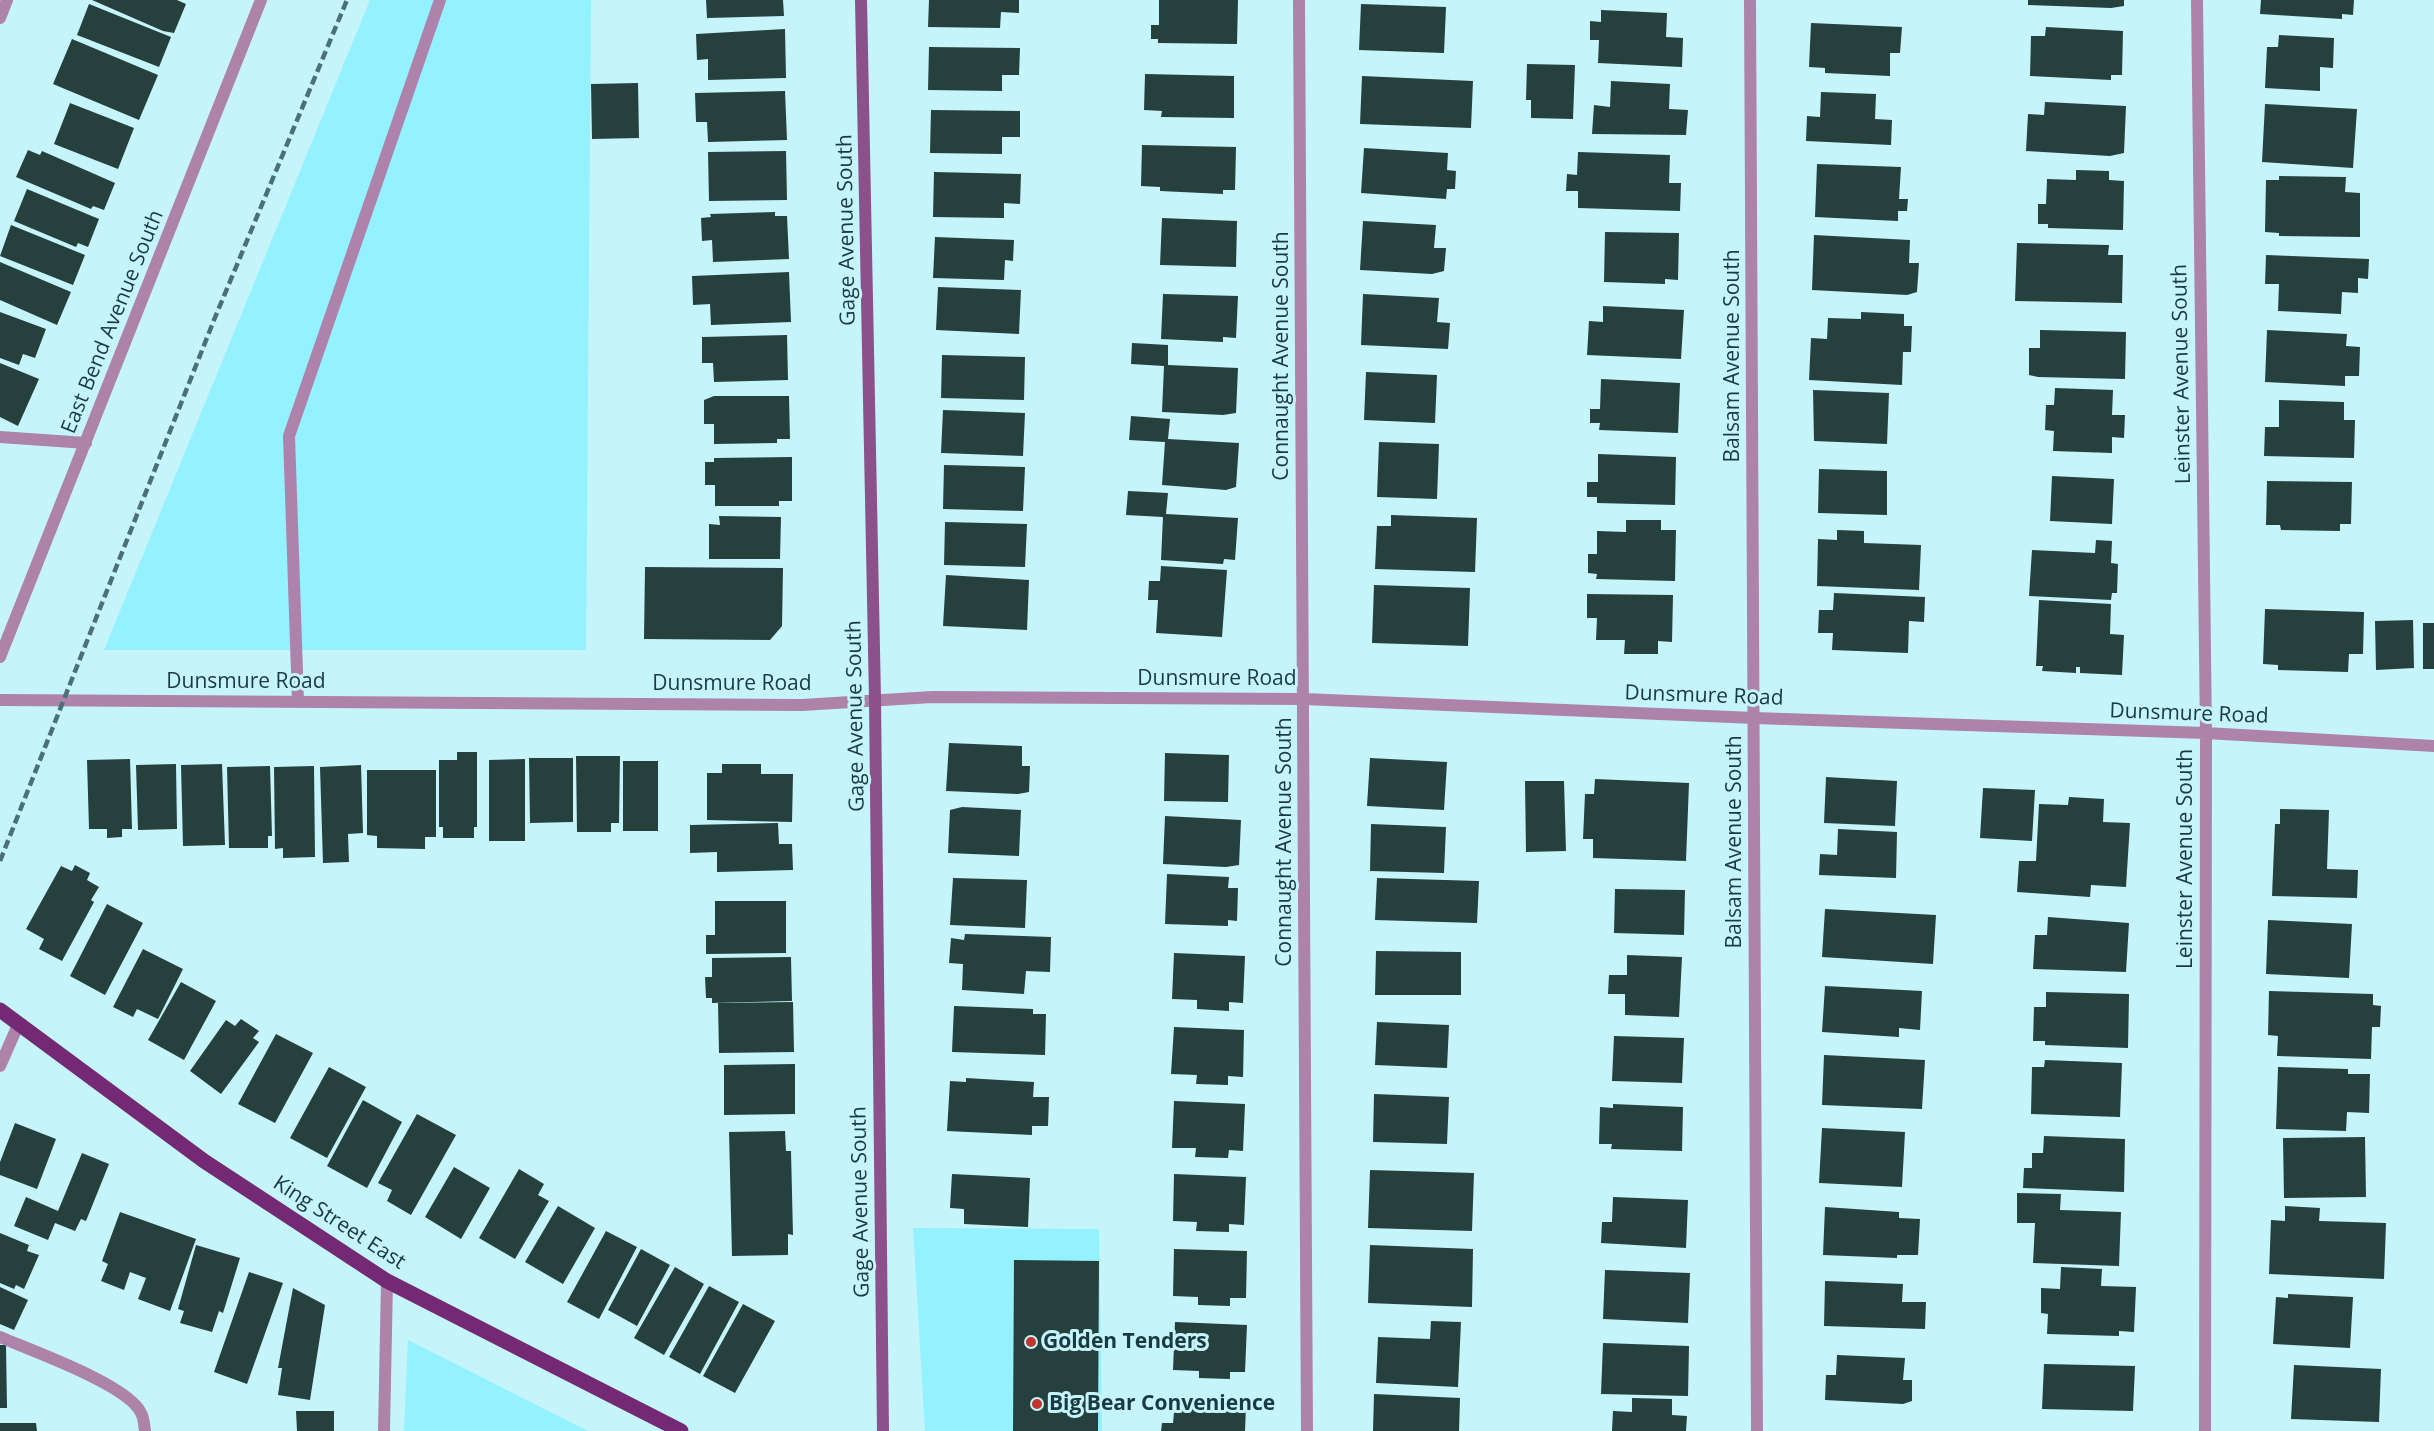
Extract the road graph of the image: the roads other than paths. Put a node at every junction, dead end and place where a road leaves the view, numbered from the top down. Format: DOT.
graph roads {
  1 [pos="7,0"];
  2 [pos="261,0"];
  3 [pos="440,0"];
  4 [pos="861,0"];
  5 [pos="1299,0"];
  6 [pos="1750,0"];
  7 [pos="2197,0"];
  8 [pos="0,18"];
  9 [pos="0,437"];
  10 [pos="86,443"];
  11 [pos="0,657"];
  12 [pos="875,699"];
  13 [pos="1304,699"];
  14 [pos="0,700"];
  15 [pos="298,702"];
  16 [pos="1754,718"];
  17 [pos="2206,733"];
  18 [pos="2434,746"];
  19 [pos="0,1010"];
  20 [pos="18,1025"];
  21 [pos="0,1066"];
  22 [pos="387,1281"];
  23 [pos="0,1337"];
  24 [pos="145,1431"];
  25 [pos="384,1431"];
  26 [pos="681,1431"];
  27 [pos="884,1431"];
  28 [pos="1307,1431"];
  29 [pos="1757,1431"];
  30 [pos="2205,1431"];
  1 -- 8 [label="street"];
  2 -- 10 [label="street, East Bend Avenue South"];
  3 -- 15 [label="street"];
  4 -- 12 [label="main road, Gage Avenue South"];
  5 -- 13 [label="street, Connaught Avenue South"];
  6 -- 16 [label="street, Balsam Avenue South"];
  7 -- 17 [label="street, Leinster Avenue South"];
  9 -- 10 [label="street"];
  10 -- 11 [label="street, East Bend Avenue South"];
  12 -- 13 [label="street, Dunsmure Road"];
  12 -- 15 [label="street, Dunsmure Road"];
  12 -- 27 [label="main road, Gage Avenue South"];
  13 -- 16 [label="street, Dunsmure Road"];
  13 -- 28 [label="street, Connaught Avenue South"];
  14 -- 15 [label="street, Dunsmure Road"];
  16 -- 17 [label="street, Dunsmure Road"];
  16 -- 29 [label="street, Balsam Avenue South"];
  17 -- 18 [label="street, Dunsmure Road"];
  17 -- 30 [label="street, Leinster Avenue South"];
  19 -- 20 [label="main road, King Street East"];
  20 -- 21 [label="street"];
  20 -- 22 [label="main road, King Street East"];
  22 -- 25 [label="street"];
  22 -- 26 [label="main road, King Street East"];
  23 -- 24 [label="street"];
}
